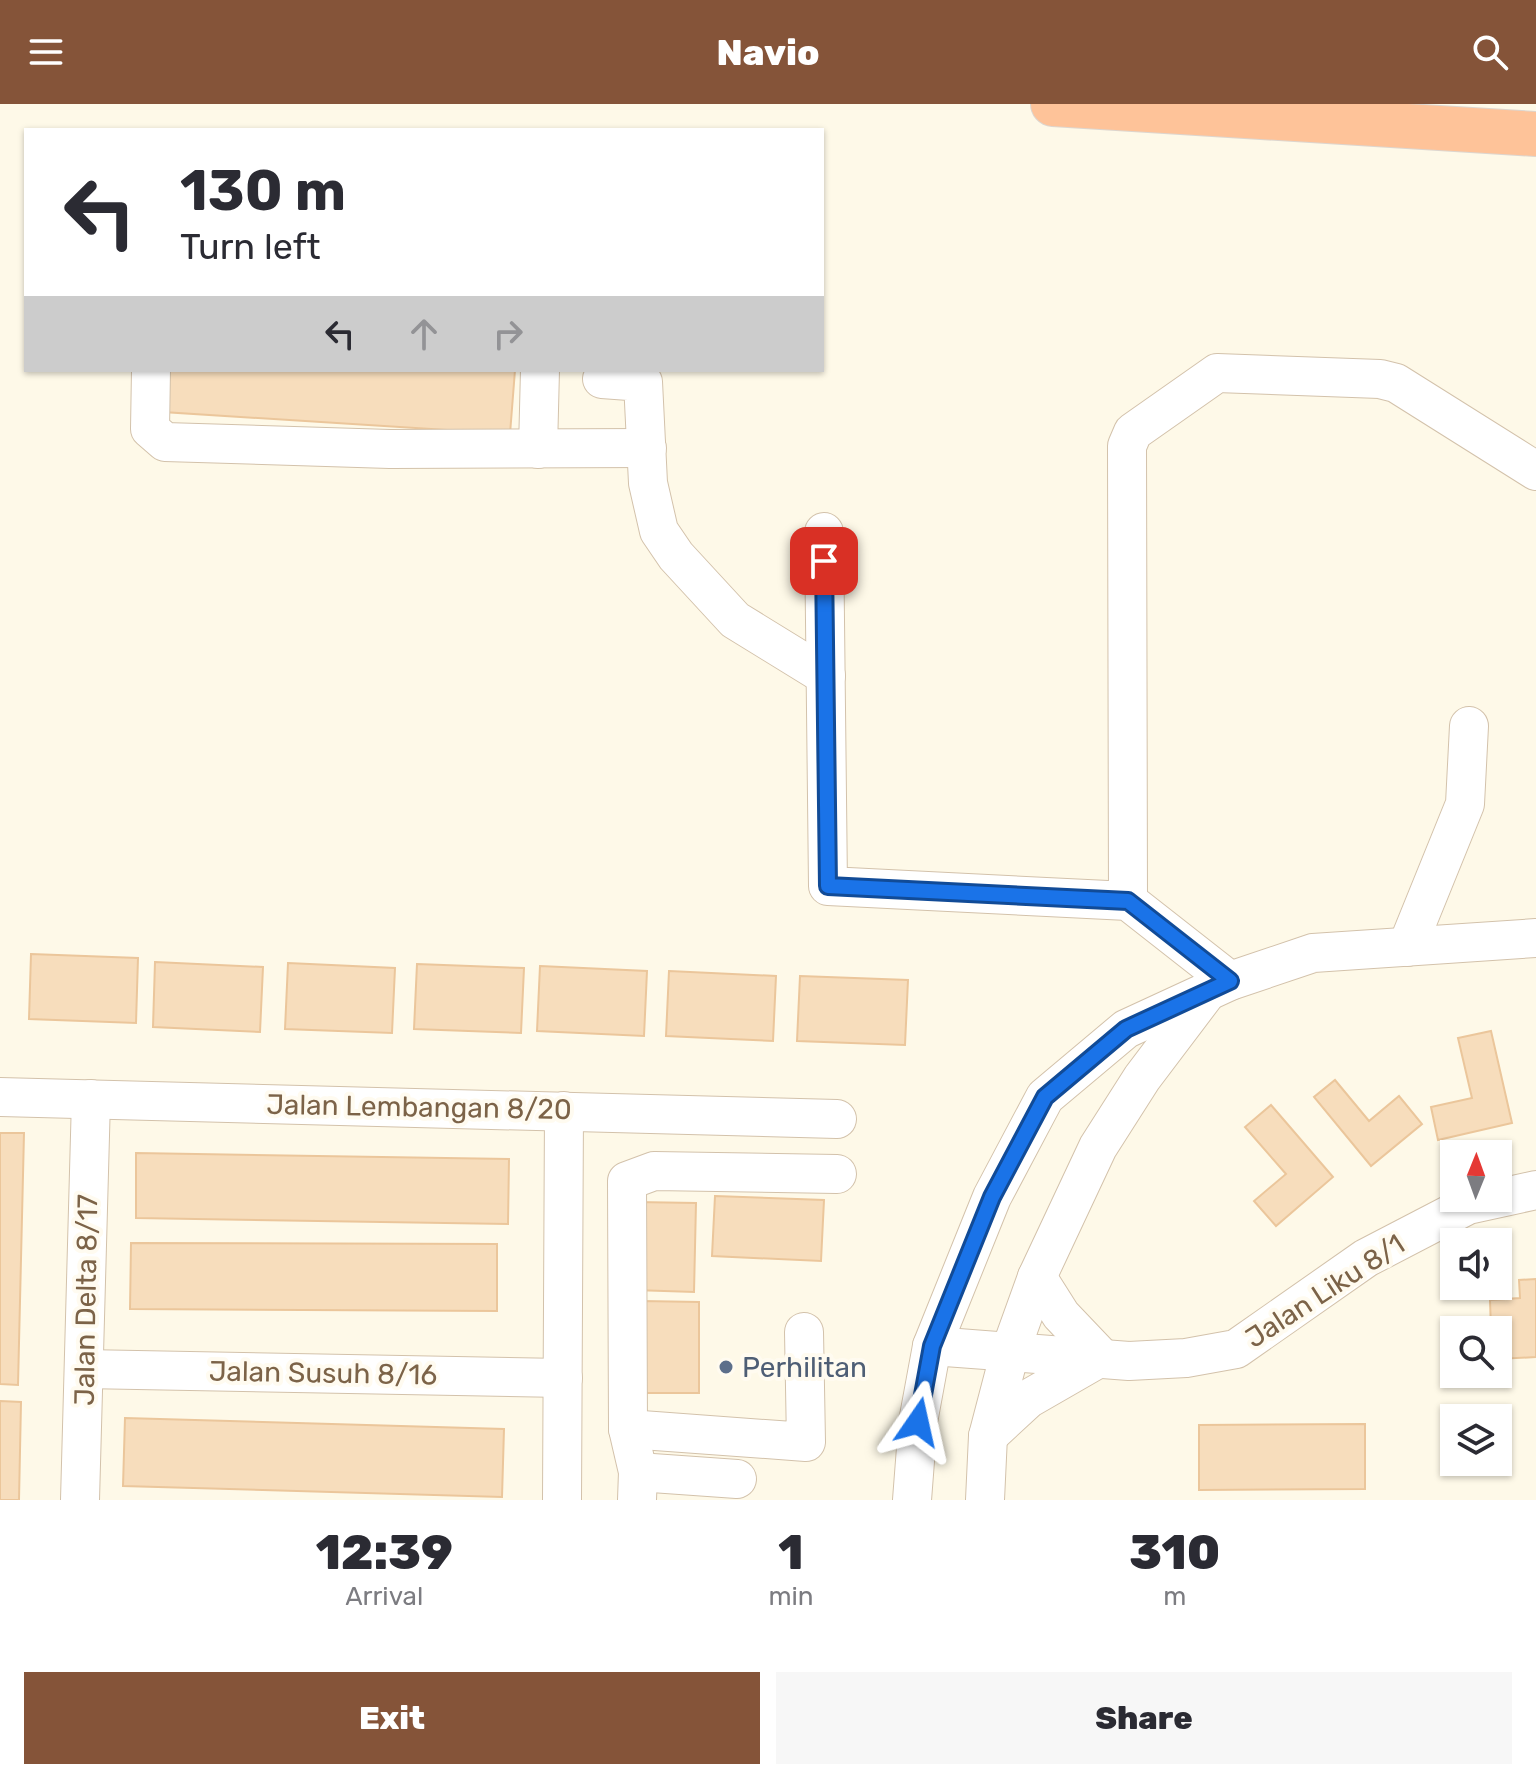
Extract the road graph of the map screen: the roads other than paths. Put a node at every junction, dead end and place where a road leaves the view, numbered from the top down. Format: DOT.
graph roads {
  1 [pos="1053,104"];
  2 [pos="1536,134"];
  3 [pos="151,372"];
  4 [pos="540,372"];
  5 [pos="602,379"];
  6 [pos="647,448"];
  7 [pos="538,449"];
  8 [pos="1536,471"];
  9 [pos="824,532"];
  10 [pos="826,676"];
  11 [pos="1469,726"];
  12 [pos="1128,901"];
  13 [pos="1536,938"];
  14 [pos="1407,947"];
  15 [pos="1218,987"];
  16 [pos="0,1097"];
  17 [pos="91,1099"];
  18 [pos="564,1111"];
  19 [pos="837,1119"];
  20 [pos="837,1174"];
  21 [pos="1536,1190"];
  22 [pos="1037,1277"];
  23 [pos="804,1332"];
  24 [pos="932,1346"];
  25 [pos="1010,1352"];
  26 [pos="1101,1357"];
  27 [pos="84,1369"];
  28 [pos="563,1378"];
  29 [pos="628,1429"];
  30 [pos="988,1436"];
  31 [pos="764,1439"];
  32 [pos="638,1486"];
  33 [pos="728,1490"];
  34 [pos="80,1500"];
  35 [pos="562,1500"];
  36 [pos="912,1500"];
  37 [pos="985,1500"];
  1 -- 2 [label="highway"];
  3 -- 7 [label="street"];
  4 -- 7 [label="street"];
  5 -- 6 [label="street"];
  6 -- 7 [label="street"];
  6 -- 10 [label="street"];
  8 -- 12 [label="street"];
  9 -- 10 [label="street"];
  10 -- 12 [label="street"];
  11 -- 14 [label="street"];
  12 -- 15 [label="street"];
  13 -- 14 [label="street"];
  14 -- 15 [label="street"];
  15 -- 22 [label="street"];
  15 -- 24 [label="street"];
  16 -- 17 [label="street, Jalan Lembangan 8/20"];
  17 -- 18 [label="street, Jalan Lembangan 8/20"];
  17 -- 27 [label="street, Jalan Delta 8/17"];
  18 -- 19 [label="street, Jalan Lembangan 8/20"];
  18 -- 28 [label="street"];
  20 -- 29 [label="street"];
  21 -- 26 [label="street, Jalan Liku 8/1"];
  22 -- 25 [label="street"];
  22 -- 26 [label="street"];
  23 -- 31 [label="street"];
  24 -- 25 [label="street, Jalan Liku 8/1"];
  24 -- 36 [label="street"];
  25 -- 26 [label="street, Jalan Liku 8/1"];
  25 -- 30 [label="street"];
  26 -- 30 [label="street"];
  27 -- 28 [label="street, Jalan Susuh 8/16"];
  27 -- 34 [label="street, Jalan Delta 8/17"];
  28 -- 35 [label="street"];
  29 -- 31 [label="street"];
  29 -- 32 [label="street"];
  30 -- 37 [label="street"];
  31 -- 33 [label="street"];
  32 -- 33 [label="street"];
}
